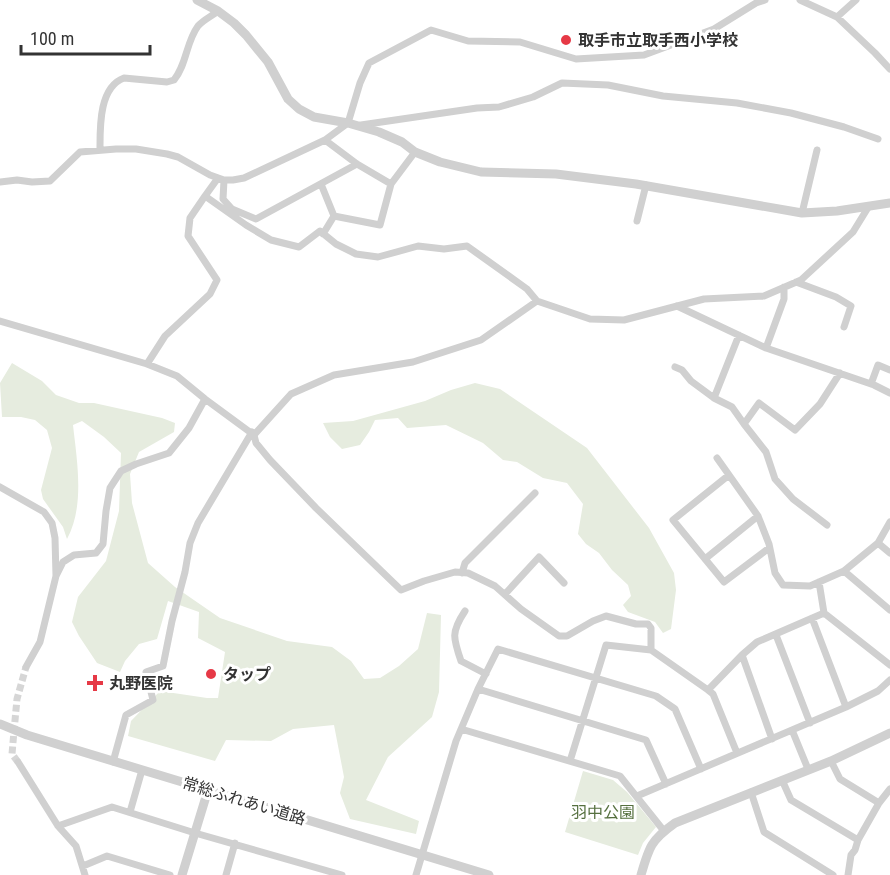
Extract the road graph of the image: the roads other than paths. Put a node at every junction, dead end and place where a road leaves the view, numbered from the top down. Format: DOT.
graph roads {
  1 [pos="197,0"];
  2 [pos="800,0"];
  3 [pos="856,0"];
  4 [pos="761,1"];
  5 [pos="218,11"];
  6 [pos="837,17"];
  7 [pos="890,69"];
  8 [pos="353,124"];
  9 [pos="878,139"];
  10 [pos="325,140"];
  11 [pos="100,149"];
  12 [pos="817,150"];
  13 [pos="414,152"];
  14 [pos="357,164"];
  15 [pos="221,179"];
  16 [pos="0,182"];
  17 [pos="321,184"];
  18 [pos="391,184"];
  19 [pos="646,186"];
  20 [pos="206,196"];
  21 [pos="890,203"];
  22 [pos="869,206"];
  23 [pos="802,213"];
  24 [pos="334,216"];
  25 [pos="637,221"];
  26 [pos="323,234"];
  27 [pos="796,282"];
  28 [pos="784,287"];
  29 [pos="537,301"];
  30 [pos="677,306"];
  31 [pos="0,321"];
  32 [pos="844,327"];
  33 [pos="739,335"];
  34 [pos="766,348"];
  35 [pos="147,364"];
  36 [pos="675,367"];
  37 [pos="890,370"];
  38 [pos="840,373"];
  39 [pos="871,384"];
  40 [pos="890,393"];
  41 [pos="714,398"];
  42 [pos="205,399"];
  43 [pos="744,424"];
  44 [pos="253,434"];
  45 [pos="717,458"];
  46 [pos="729,475"];
  47 [pos="0,487"];
  48 [pos="535,493"];
  49 [pos="758,516"];
  50 [pos="890,522"];
  51 [pos="827,525"];
  52 [pos="878,543"];
  53 [pos="769,548"];
  54 [pos="890,553"];
  55 [pos="705,559"];
  56 [pos="844,571"];
  57 [pos="462,573"];
  58 [pos="56,576"];
  59 [pos="819,582"];
  60 [pos="564,583"];
  61 [pos="505,594"];
  62 [pos="890,610"];
  63 [pos="465,611"];
  64 [pos="825,613"];
  65 [pos="812,618"];
  66 [pos="776,634"];
  67 [pos="651,650"];
  68 [pos="742,655"];
  69 [pos="890,665"];
  70 [pos="26,667"];
  71 [pos="486,674"];
  72 [pos="596,679"];
  73 [pos="890,680"];
  74 [pos="478,689"];
  75 [pos="708,690"];
  76 [pos="846,707"];
  77 [pos="583,720"];
  78 [pos="810,723"];
  79 [pos="0,724"];
  80 [pos="460,729"];
  81 [pos="792,730"];
  82 [pos="890,733"];
  83 [pos="772,739"];
  84 [pos="737,753"];
  85 [pos="831,760"];
  86 [pos="570,761"];
  87 [pos="18,762"];
  88 [pos="113,762"];
  89 [pos="701,769"];
  90 [pos="808,769"];
  91 [pos="142,770"];
  92 [pos="782,780"];
  93 [pos="666,783"];
  94 [pos="890,789"];
  95 [pos="208,790"];
  96 [pos="752,792"];
  97 [pos="637,796"];
  98 [pos="879,803"];
  99 [pos="130,812"];
  100 [pos="58,826"];
  101 [pos="664,831"];
  102 [pos="195,832"];
  103 [pos="858,840"];
  104 [pos="235,843"];
  105 [pos="422,855"];
  106 [pos="83,866"];
  107 [pos="85,875"];
  108 [pos="170,875"];
  109 [pos="182,875"];
  110 [pos="226,875"];
  111 [pos="342,875"];
  112 [pos="416,875"];
  113 [pos="489,875"];
  114 [pos="641,875"];
  115 [pos="833,875"];
  116 [pos="848,875"];
  1 -- 5 [label="street"];
  2 -- 6 [label="street"];
  3 -- 6 [label="street"];
  4 -- 8 [label="street"];
  5 -- 8 [label="street"];
  5 -- 11 [label="street"];
  6 -- 7 [label="street"];
  8 -- 9 [label="street"];
  8 -- 10 [label="street"];
  8 -- 13 [label="street"];
  10 -- 14 [label="street"];
  10 -- 15 [label="street"];
  11 -- 15 [label="street"];
  11 -- 16 [label="street"];
  12 -- 23 [label="street"];
  13 -- 18 [label="street"];
  13 -- 19 [label="street"];
  14 -- 17 [label="street"];
  14 -- 18 [label="street"];
  15 -- 17 [label="street"];
  15 -- 20 [label="street"];
  17 -- 24 [label="street"];
  18 -- 24 [label="street"];
  19 -- 23 [label="street"];
  19 -- 25 [label="street"];
  20 -- 26 [label="street"];
  20 -- 35 [label="street"];
  21 -- 22 [label="street"];
  22 -- 23 [label="street"];
  22 -- 27 [label="street"];
  24 -- 26 [label="street"];
  26 -- 29 [label="street"];
  27 -- 28 [label="street"];
  27 -- 32 [label="street"];
  28 -- 30 [label="street"];
  28 -- 34 [label="street"];
  29 -- 30 [label="street"];
  29 -- 44 [label="street"];
  30 -- 33 [label="street"];
  31 -- 35 [label="street"];
  33 -- 34 [label="street"];
  33 -- 41 [label="street"];
  34 -- 38 [label="street"];
  35 -- 42 [label="street"];
  36 -- 41 [label="street"];
  37 -- 39 [label="street"];
  38 -- 39 [label="street"];
  38 -- 43 [label="street"];
  39 -- 40 [label="street"];
  41 -- 43 [label="street"];
  42 -- 44 [label="street"];
  42 -- 58 [label="street"];
  43 -- 51 [label="street"];
  44 -- 57 [label="street"];
  44 -- 88 [label="street"];
  45 -- 46 [label="street"];
  46 -- 49 [label="street"];
  46 -- 55 [label="street"];
  47 -- 58 [label="street"];
  48 -- 57 [label="street"];
  49 -- 53 [label="street"];
  49 -- 55 [label="street"];
  50 -- 52 [label="street"];
  52 -- 54 [label="street"];
  52 -- 56 [label="street"];
  53 -- 55 [label="street"];
  53 -- 59 [label="street"];
  56 -- 59 [label="street"];
  56 -- 62 [label="street"];
  57 -- 61 [label="street"];
  58 -- 70 [label="street"];
  59 -- 64 [label="street"];
  60 -- 61 [label="street"];
  61 -- 67 [label="street"];
  63 -- 71 [label="street"];
  64 -- 65 [label="street"];
  64 -- 69 [label="street"];
  65 -- 66 [label="street"];
  65 -- 76 [label="street"];
  66 -- 68 [label="street"];
  66 -- 78 [label="street"];
  67 -- 72 [label="street"];
  67 -- 75 [label="street"];
  68 -- 75 [label="street"];
  68 -- 83 [label="street"];
  71 -- 72 [label="street"];
  71 -- 74 [label="street"];
  72 -- 77 [label="street"];
  72 -- 89 [label="street"];
  73 -- 76 [label="street"];
  74 -- 77 [label="street"];
  74 -- 80 [label="street"];
  75 -- 84 [label="street"];
  76 -- 78 [label="street"];
  77 -- 86 [label="street"];
  77 -- 93 [label="street"];
  78 -- 81 [label="street"];
  79 -- 88 [label="street, 常総ふれあい道路"];
  80 -- 86 [label="street"];
  80 -- 105 [label="street"];
  81 -- 83 [label="street"];
  81 -- 90 [label="street"];
  82 -- 85 [label="street"];
  83 -- 84 [label="street"];
  84 -- 89 [label="street"];
  85 -- 90 [label="street"];
  85 -- 98 [label="street"];
  86 -- 97 [label="street"];
  87 -- 100 [label="street"];
  88 -- 91 [label="street, 常総ふれあい道路"];
  89 -- 93 [label="street"];
  90 -- 92 [label="street"];
  91 -- 95 [label="street, 常総ふれあい道路"];
  91 -- 99 [label="street"];
  92 -- 96 [label="street"];
  92 -- 103 [label="street"];
  93 -- 97 [label="street"];
  94 -- 98 [label="street"];
  95 -- 102 [label="street"];
  95 -- 105 [label="street, 常総ふれあい道路"];
  96 -- 101 [label="street"];
  96 -- 115 [label="street"];
  97 -- 101 [label="street"];
  98 -- 103 [label="street"];
  99 -- 100 [label="street"];
  99 -- 102 [label="street"];
  100 -- 106 [label="street"];
  101 -- 114 [label="street"];
  102 -- 104 [label="street"];
  102 -- 109 [label="street"];
  103 -- 116 [label="street"];
  104 -- 110 [label="street"];
  104 -- 111 [label="street"];
  105 -- 112 [label="street"];
  105 -- 113 [label="street, 常総ふれあい道路"];
  106 -- 107 [label="street"];
  106 -- 108 [label="street"];
}
